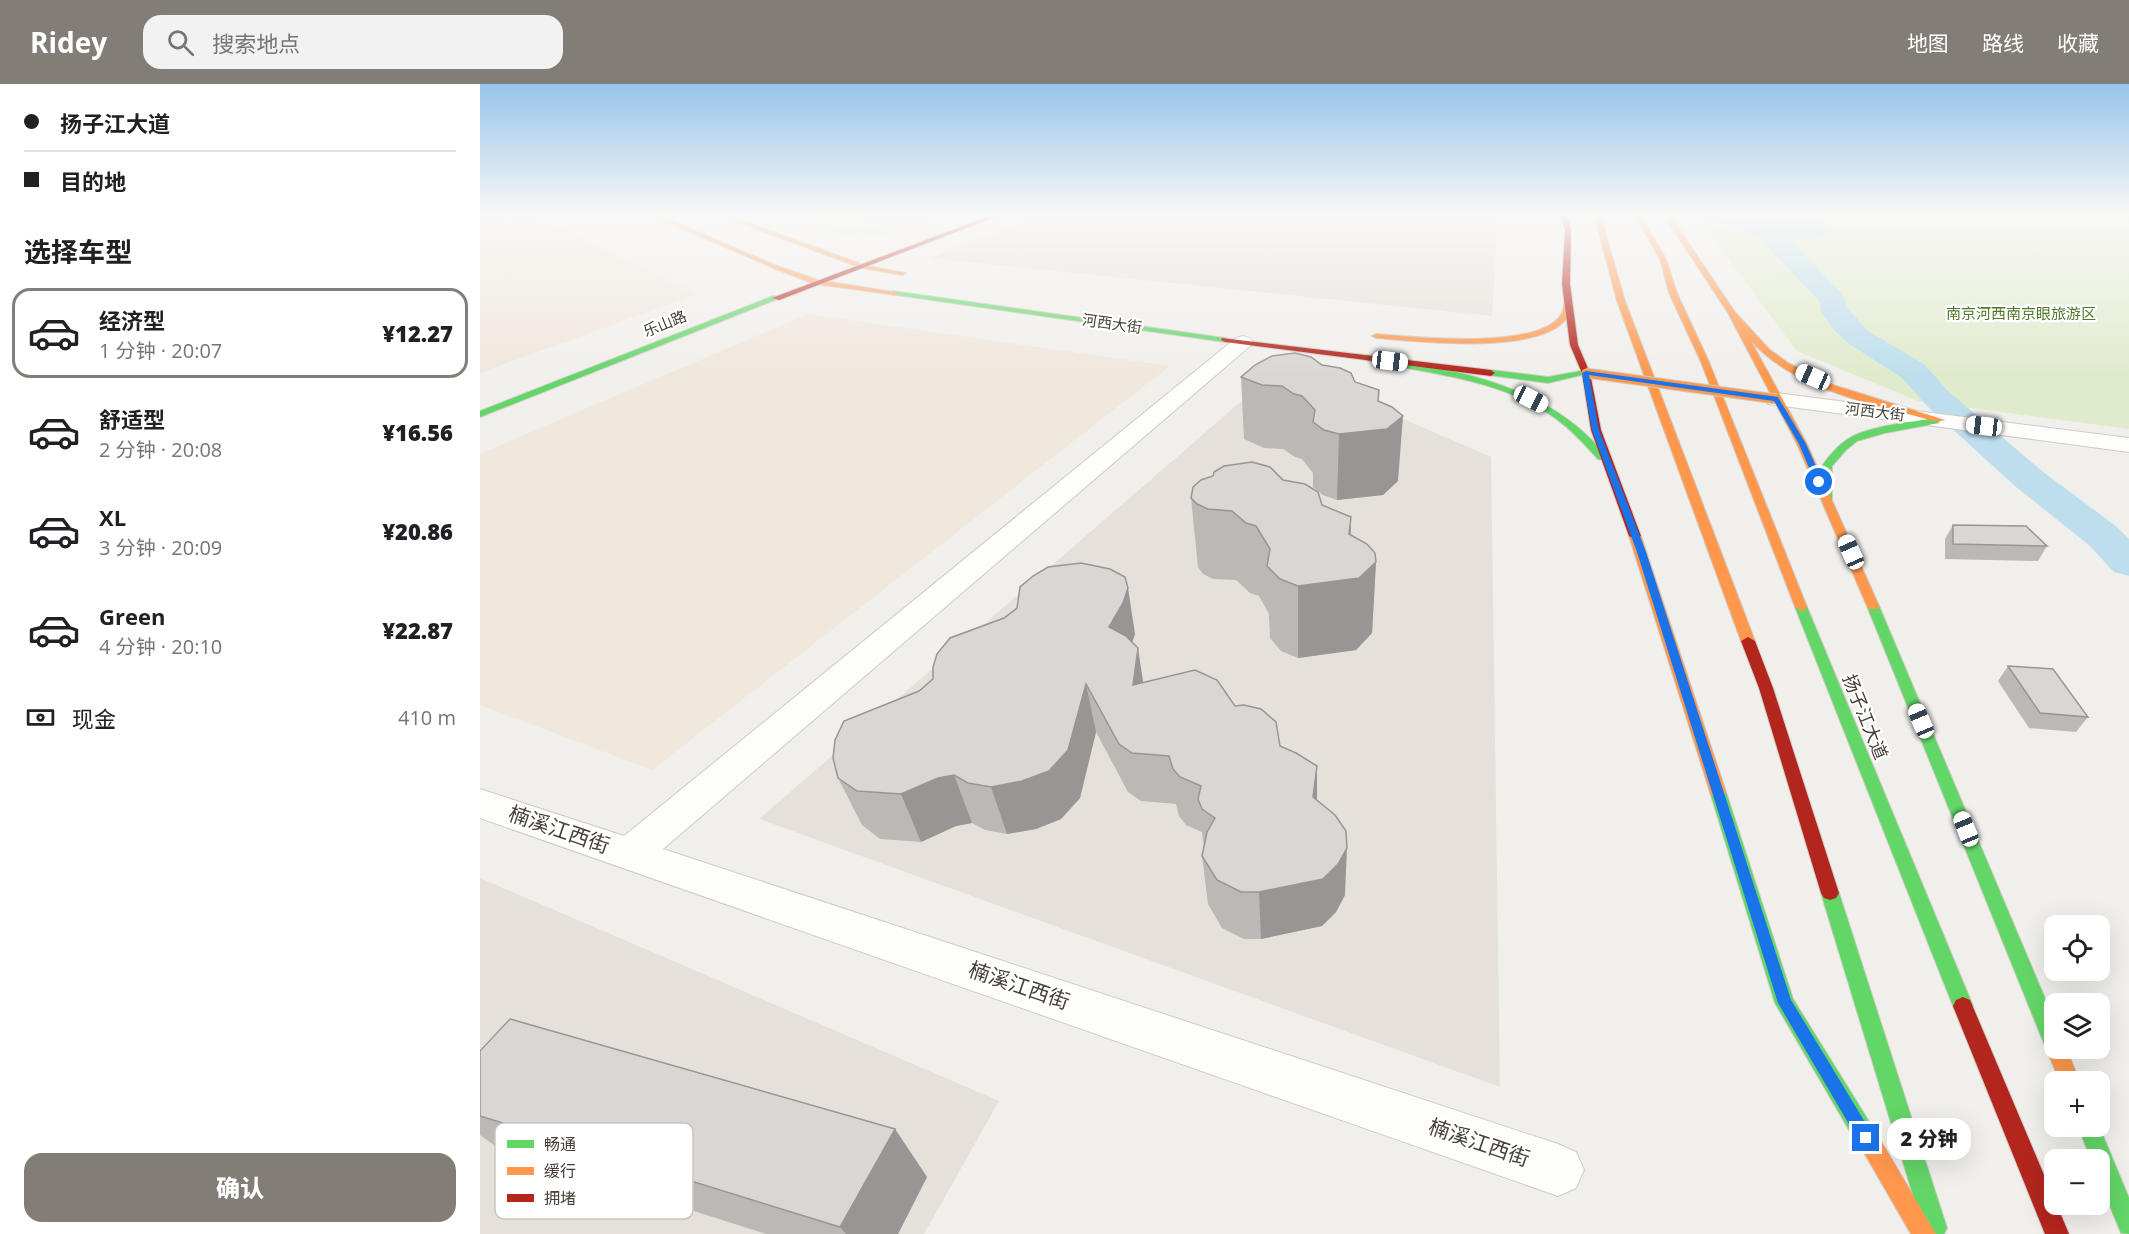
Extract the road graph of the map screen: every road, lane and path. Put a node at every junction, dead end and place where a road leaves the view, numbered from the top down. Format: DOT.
graph roads {
  1 [pos="778,268"];
  2 [pos="861,268"];
  3 [pos="868,268"];
  4 [pos="1567,268"];
  5 [pos="1612,268"];
  6 [pos="1665,268"];
  7 [pos="1699,268"];
  8 [pos="922,275"];
  9 [pos="818,282"];
  10 [pos="1568,300"];
  11 [pos="1732,313"];
  12 [pos="1242,342"];
  13 [pos="1500,353"];
  14 [pos="1368,358"];
  15 [pos="1560,361"];
  16 [pos="1586,373"];
  17 [pos="1776,399"];
  18 [pos="480,414"];
  19 [pos="1941,421"];
  20 [pos="2129,445"];
  21 [pos="1610,468"];
  22 [pos="1827,500"];
  23 [pos="480,803"];
  24 [pos="630,854"];
  25 [pos="2044,1018"];
  26 [pos="2093,1137"];
  27 [pos="1558,1170"];
  28 [pos="2129,1225"];
  29 [pos="1924,1234"];
  30 [pos="1937,1234"];
  31 [pos="2057,1234"];
  1 -- 9 [label="main road, 河西大街"];
  2 -- 9 [label="main road, 乐山路"];
  3 -- 8 [label="main road"];
  4 -- 10 [label="main road"];
  5 -- 30 [label="main road"];
  6 -- 31 [label="main road, 扬子江大道"];
  7 -- 11 [label="main road"];
  9 -- 12 [label="main road, 河西大街"];
  9 -- 18 [label="main road, 乐山路"];
  10 -- 13 [label="main road"];
  10 -- 16 [label="main road"];
  11 -- 17 [label="main road"];
  11 -- 19 [label="main road"];
  12 -- 14 [label="main road, 河西大街"];
  12 -- 24 [label="street"];
  14 -- 16 [label="main road, 河西大街"];
  14 -- 21 [label="main road"];
  15 -- 16 [label="main road, 河西大街"];
  16 -- 17 [label="main road, 河西大街, bridge"];
  16 -- 21 [label="main road"];
  17 -- 19 [label="street, 河西大街"];
  17 -- 22 [label="main road"];
  19 -- 20 [label="street, 河西大街"];
  19 -- 22 [label="main road"];
  21 -- 29 [label="main road"];
  22 -- 25 [label="main road"];
  23 -- 24 [label="street, 楠溪江西街"];
  24 -- 27 [label="street, 楠溪江西街"];
  26 -- 28 [label="main road"];
}
